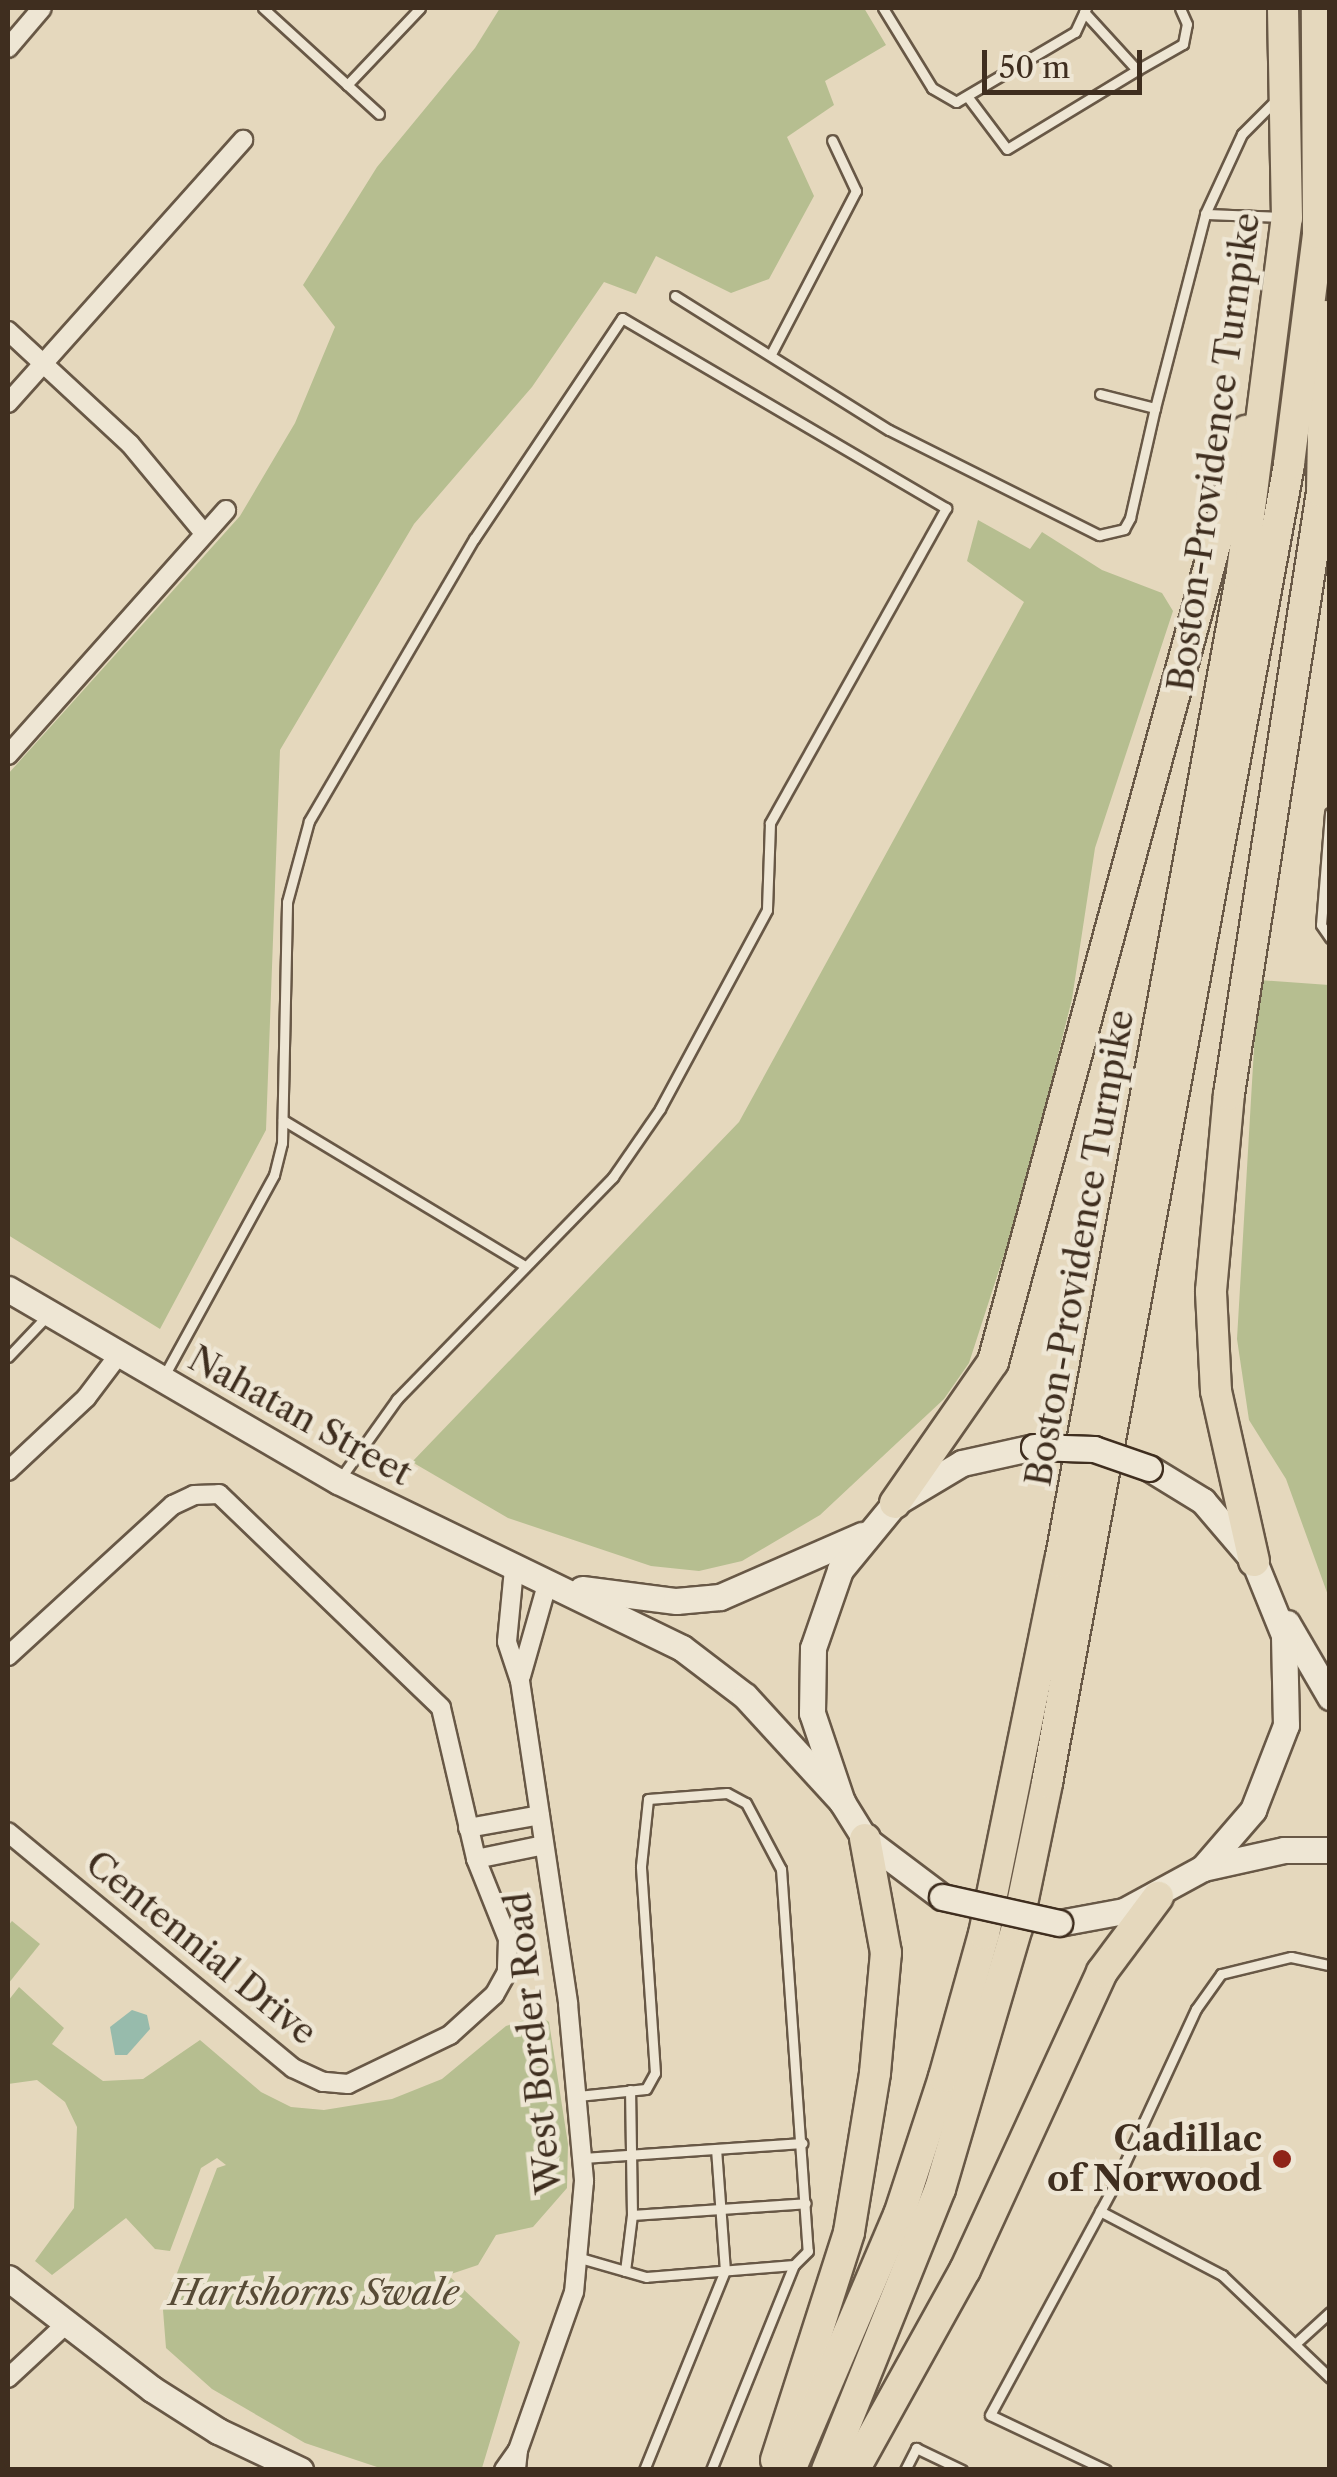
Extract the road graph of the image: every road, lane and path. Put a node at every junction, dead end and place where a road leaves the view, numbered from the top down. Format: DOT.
graph roads {
  1 [pos="42,8"];
  2 [pos="263,8"];
  3 [pos="420,8"];
  4 [pos="884,8"];
  5 [pos="1180,8"];
  6 [pos="1283,8"];
  7 [pos="1317,8"];
  8 [pos="1085,10"];
  9 [pos="8,48"];
  10 [pos="1137,70"];
  11 [pos="347,85"];
  12 [pos="1287,89"];
  13 [pos="967,96"];
  14 [pos="380,114"];
  15 [pos="243,140"];
  16 [pos="832,140"];
  17 [pos="1205,214"];
  18 [pos="1286,218"];
  19 [pos="1318,232"];
  20 [pos="676,296"];
  21 [pos="8,332"];
  22 [pos="1271,352"];
  23 [pos="771,354"];
  24 [pos="44,364"];
  25 [pos="1100,394"];
  26 [pos="8,403"];
  27 [pos="1155,408"];
  28 [pos="1326,491"];
  29 [pos="226,510"];
  30 [pos="204,534"];
  31 [pos="8,755"];
  32 [pos="1330,813"];
  33 [pos="1330,938"];
  34 [pos="282,1120"];
  35 [pos="525,1266"];
  36 [pos="8,1289"];
  37 [pos="50,1314"];
  38 [pos="120,1353"];
  39 [pos="8,1357"];
  40 [pos="163,1379"];
  41 [pos="8,1471"];
  42 [pos="338,1481"];
  43 [pos="895,1503"];
  44 [pos="865,1534"];
  45 [pos="1254,1561"];
  46 [pos="514,1569"];
  47 [pos="558,1584"];
  48 [pos="1274,1600"];
  49 [pos="8,1656"];
  50 [pos="520,1681"];
  51 [pos="1330,1697"];
  52 [pos="842,1802"];
  53 [pos="540,1815"];
  54 [pos="468,1828"];
  55 [pos="8,1832"];
  56 [pos="866,1839"];
  57 [pos="544,1845"];
  58 [pos="1330,1850"];
  59 [pos="476,1860"];
  60 [pos="1203,1868"];
  61 [pos="1158,1897"];
  62 [pos="1330,1965"];
  63 [pos="630,2090"];
  64 [pos="578,2096"];
  65 [pos="802,2143"];
  66 [pos="716,2149"];
  67 [pos="631,2155"];
  68 [pos="583,2158"];
  69 [pos="806,2202"];
  70 [pos="721,2208"];
  71 [pos="1100,2211"];
  72 [pos="632,2215"];
  73 [pos="580,2258"];
  74 [pos="794,2265"];
  75 [pos="625,2271"];
  76 [pos="724,2271"];
  77 [pos="8,2278"];
  78 [pos="1330,2312"];
  79 [pos="66,2325"];
  80 [pos="1295,2344"];
  81 [pos="8,2378"];
  82 [pos="1330,2378"];
  83 [pos="518,2450"];
  84 [pos="264,2463"];
  85 [pos="300,2470"];
  86 [pos="504,2470"];
  87 [pos="516,2470"];
  88 [pos="644,2470"];
  89 [pos="712,2470"];
  90 [pos="773,2470"];
  91 [pos="790,2470"];
  92 [pos="827,2470"];
  93 [pos="854,2470"];
  94 [pos="905,2470"];
  95 [pos="962,2470"];
  96 [pos="1106,2470"];
  1 -- 9 [label="street"];
  2 -- 11 [label="lane"];
  3 -- 11 [label="lane"];
  4 -- 13 [label="lane"];
  5 -- 10 [label="lane"];
  6 -- 12 [label="main road, Boston-Providence Turnpike"];
  7 -- 19 [label="main road, Boston-Providence Turnpike"];
  8 -- 10 [label="lane"];
  8 -- 13 [label="lane"];
  10 -- 13 [label="lane"];
  11 -- 14 [label="lane"];
  12 -- 17 [label="lane"];
  12 -- 18 [label="main road, Boston-Providence Turnpike"];
  15 -- 24 [label="street"];
  16 -- 23 [label="lane"];
  17 -- 18 [label="lane"];
  17 -- 27 [label="lane"];
  18 -- 22 [label="main road, Boston-Providence Turnpike"];
  19 -- 28 [label="main road"];
  19 -- 92 [label="main road, Boston-Providence Turnpike"];
  20 -- 23 [label="lane"];
  21 -- 24 [label="street"];
  22 -- 43 [label="main road"];
  22 -- 91 [label="main road, Boston-Providence Turnpike"];
  23 -- 27 [label="lane"];
  24 -- 26 [label="street"];
  24 -- 30 [label="street"];
  25 -- 27 [label="lane"];
  28 -- 45 [label="main road"];
  29 -- 30 [label="street"];
  30 -- 31 [label="street"];
  32 -- 33 [label="lane"];
  34 -- 35 [label="lane"];
  34 -- 35 [label="lane"];
  34 -- 40 [label="lane"];
  35 -- 42 [label="lane"];
  36 -- 37 [label="main road, Nahatan Street"];
  37 -- 38 [label="main road, Nahatan Street"];
  37 -- 39 [label="lane"];
  38 -- 40 [label="main road, Nahatan Street"];
  38 -- 41 [label="street"];
  40 -- 42 [label="main road, Nahatan Street"];
  42 -- 46 [label="main road, Nahatan Street"];
  43 -- 44 [label="main road"];
  43 -- 45 [label="main road, bridge"];
  44 -- 47 [label="main road, Nahatan Street"];
  44 -- 52 [label="main road"];
  45 -- 48 [label="main road"];
  46 -- 47 [label="main road, Nahatan Street"];
  46 -- 50 [label="street, West Border Road"];
  47 -- 50 [label="street"];
  47 -- 52 [label="main road, Nahatan Street"];
  48 -- 51 [label="main road"];
  48 -- 60 [label="main road"];
  49 -- 54 [label="street, Centennial Drive"];
  50 -- 53 [label="street, West Border Road"];
  52 -- 56 [label="main road"];
  53 -- 54 [label="street"];
  53 -- 57 [label="street, West Border Road"];
  54 -- 59 [label="street, Centennial Drive"];
  55 -- 59 [label="street, Centennial Drive"];
  56 -- 61 [label="main road, bridge"];
  56 -- 90 [label="main road"];
  57 -- 59 [label="street"];
  57 -- 64 [label="street, West Border Road"];
  58 -- 60 [label="main road"];
  60 -- 61 [label="main road"];
  61 -- 93 [label="main road"];
  62 -- 71 [label="lane"];
  63 -- 64 [label="lane"];
  63 -- 65 [label="lane"];
  63 -- 67 [label="lane"];
  64 -- 68 [label="street, West Border Road"];
  65 -- 66 [label="lane"];
  65 -- 69 [label="lane"];
  66 -- 67 [label="lane"];
  66 -- 70 [label="lane"];
  67 -- 68 [label="lane"];
  67 -- 72 [label="lane"];
  68 -- 73 [label="street, West Border Road"];
  69 -- 70 [label="lane"];
  69 -- 74 [label="lane"];
  70 -- 72 [label="lane"];
  70 -- 76 [label="lane"];
  71 -- 80 [label="lane"];
  71 -- 96 [label="lane"];
  72 -- 75 [label="lane"];
  73 -- 75 [label="lane"];
  73 -- 83 [label="street, West Border Road"];
  74 -- 76 [label="lane"];
  74 -- 89 [label="lane"];
  75 -- 76 [label="lane"];
  76 -- 88 [label="lane"];
  77 -- 79 [label="main road"];
  78 -- 80 [label="lane"];
  79 -- 81 [label="street"];
  79 -- 84 [label="main road"];
  80 -- 82 [label="lane"];
  83 -- 86 [label="street, West Border Road"];
  83 -- 87 [label="street, West Border Road"];
  84 -- 85 [label="main road"];
  94 -- 95 [label="lane"];
}
